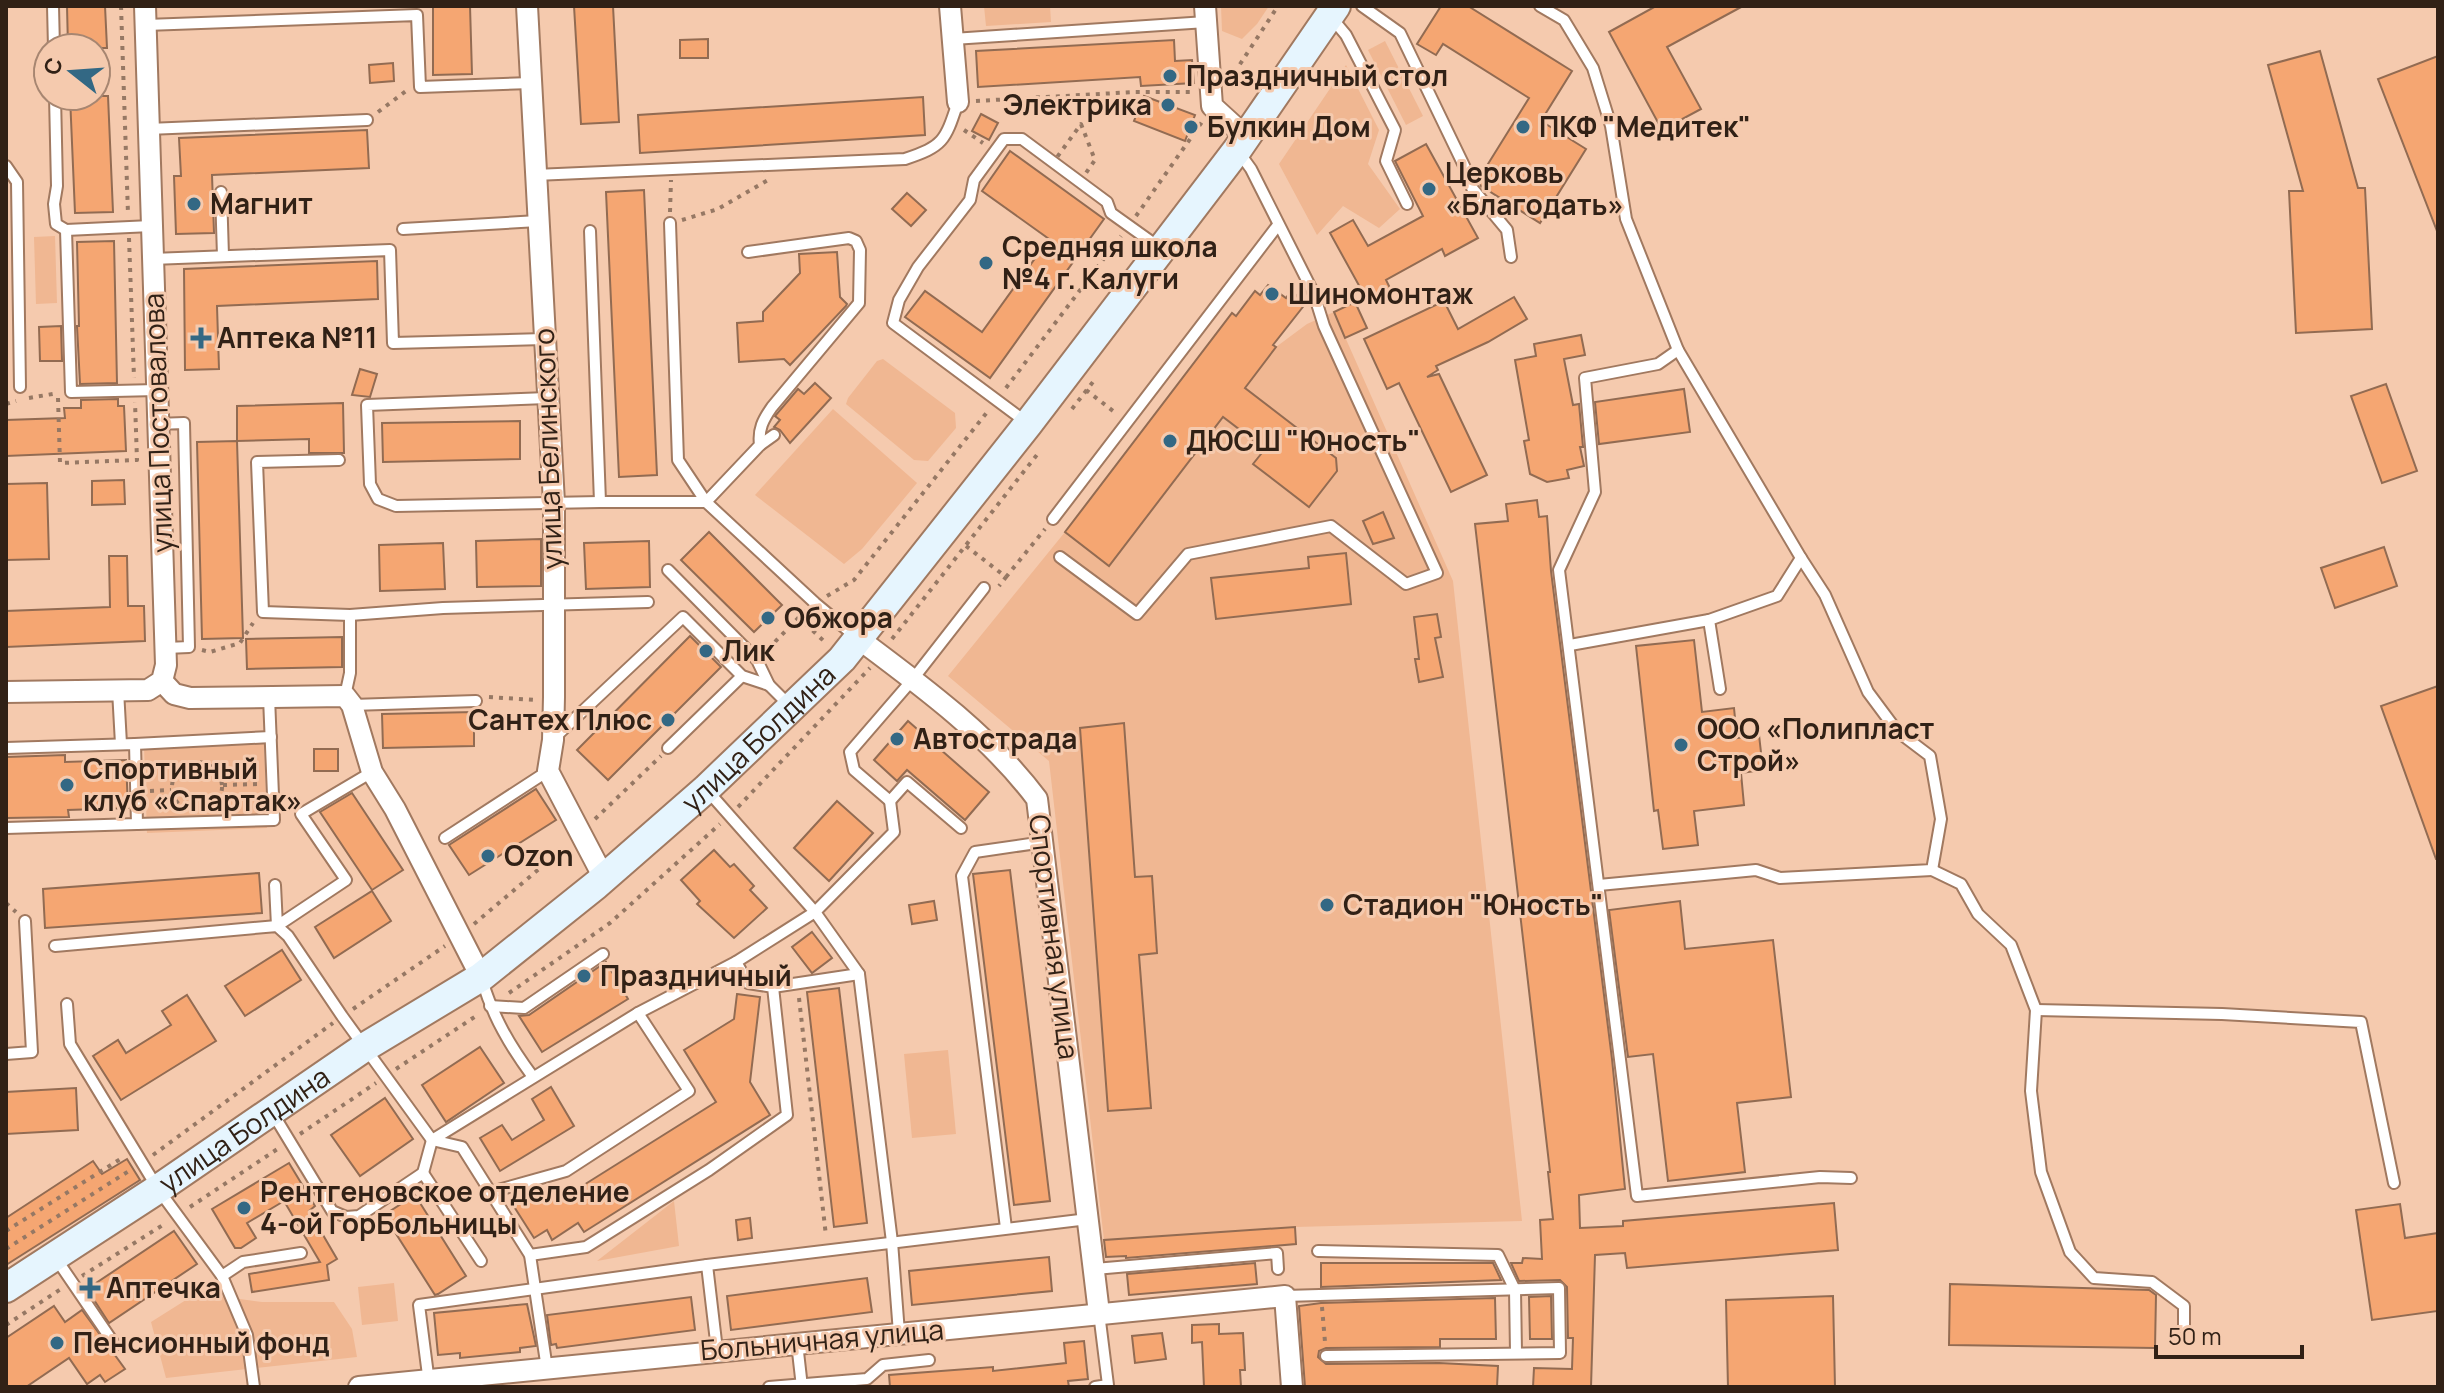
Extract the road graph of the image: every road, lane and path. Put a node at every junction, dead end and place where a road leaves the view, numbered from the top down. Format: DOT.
graph roads {
  1 [pos="53,6"];
  2 [pos="121,6"];
  3 [pos="527,6"];
  4 [pos="950,6"];
  5 [pos="1278,6"];
  6 [pos="1362,6"];
  7 [pos="1540,6"];
  8 [pos="1333,11"];
  9 [pos="1205,14"];
  10 [pos="145,15"];
  11 [pos="54,32"];
  12 [pos="953,39"];
  13 [pos="531,83"];
  14 [pos="420,87"];
  15 [pos="1212,100"];
  16 [pos="958,102"];
  17 [pos="55,112"];
  18 [pos="367,120"];
  19 [pos="148,129"];
  20 [pos="967,132"];
  21 [pos="1242,143"];
  22 [pos="995,151"];
  23 [pos="794,164"];
  24 [pos="6,166"];
  25 [pos="671,170"];
  26 [pos="535,175"];
  27 [pos="1081,180"];
  28 [pos="221,192"];
  29 [pos="1407,204"];
  30 [pos="538,221"];
  31 [pos="670,223"];
  32 [pos="1278,225"];
  33 [pos="151,226"];
  34 [pos="1129,226"];
  35 [pos="129,227"];
  36 [pos="403,229"];
  37 [pos="66,230"];
  38 [pos="590,231"];
  39 [pos="1161,249"];
  40 [pos="748,252"];
  41 [pos="223,256"];
  42 [pos="1511,257"];
  43 [pos="152,259"];
  44 [pos="544,339"];
  45 [pos="1678,350"];
  46 [pos="20,387"];
  47 [pos="135,390"];
  48 [pos="157,390"];
  49 [pos="1086,390"];
  50 [pos="71,392"];
  51 [pos="547,398"];
  52 [pos="996,401"];
  53 [pos="1129,423"];
  54 [pos="157,424"];
  55 [pos="1028,424"];
  56 [pos="774,435"];
  57 [pos="760,445"];
  58 [pos="339,460"];
  59 [pos="600,502"];
  60 [pos="706,502"];
  61 [pos="554,503"];
  62 [pos="1053,519"];
  63 [pos="1060,557"];
  64 [pos="1801,558"];
  65 [pos="668,570"];
  66 [pos="1006,577"];
  67 [pos="984,588"];
  68 [pos="648,602"];
  69 [pos="815,603"];
  70 [pos="553,605"];
  71 [pos="263,612"];
  72 [pos="350,615"];
  73 [pos="1709,620"];
  74 [pos="859,639"];
  75 [pos="1570,645"];
  76 [pos="189,647"];
  77 [pos="166,648"];
  78 [pos="757,660"];
  79 [pos="742,676"];
  80 [pos="913,679"];
  81 [pos="162,681"];
  82 [pos="769,685"];
  83 [pos="1720,689"];
  84 [pos="118,690"];
  85 [pos="6,692"];
  86 [pos="269,697"];
  87 [pos="554,697"];
  88 [pos="348,700"];
  89 [pos="476,701"];
  90 [pos="791,707"];
  91 [pos="271,737"];
  92 [pos="553,740"];
  93 [pos="121,744"];
  94 [pos="135,744"];
  95 [pos="6,748"];
  96 [pos="668,748"];
  97 [pos="548,771"];
  98 [pos="372,772"];
  99 [pos="272,783"];
  100 [pos="223,785"];
  101 [pos="706,789"];
  102 [pos="171,790"];
  103 [pos="136,792"];
  104 [pos="890,801"];
  105 [pos="137,824"];
  106 [pos="6,828"];
  107 [pos="961,828"];
  108 [pos="445,838"];
  109 [pos="1044,842"];
  110 [pos="1932,870"];
  111 [pos="604,878"];
  112 [pos="275,885"];
  113 [pos="1599,885"];
  114 [pos="815,912"];
  115 [pos="25,921"];
  116 [pos="277,926"];
  117 [pos="55,946"];
  118 [pos="603,954"];
  119 [pos="736,962"];
  120 [pos="859,974"];
  121 [pos="481,977"];
  122 [pos="797,983"];
  123 [pos="773,987"];
  124 [pos="67,1004"];
  125 [pos="490,1006"];
  126 [pos="2036,1010"];
  127 [pos="638,1013"];
  128 [pos="365,1047"];
  129 [pos="6,1054"];
  130 [pos="533,1077"];
  131 [pos="271,1110"];
  132 [pos="432,1140"];
  133 [pos="135,1149"];
  134 [pos="423,1173"];
  135 [pos="1851,1178"];
  136 [pos="2394,1183"];
  137 [pos="158,1189"];
  138 [pos="491,1192"];
  139 [pos="1088,1219"];
  140 [pos="1006,1228"];
  141 [pos="6,1231"];
  142 [pos="892,1242"];
  143 [pos="828,1250"];
  144 [pos="1318,1251"];
  145 [pos="301,1253"];
  146 [pos="530,1255"];
  147 [pos="54,1257"];
  148 [pos="481,1261"];
  149 [pos="707,1265"];
  150 [pos="1095,1269"];
  151 [pos="1278,1269"];
  152 [pos="222,1276"];
  153 [pos="6,1288"];
  154 [pos="536,1289"];
  155 [pos="1515,1290"];
  156 [pos="1285,1296"];
  157 [pos="1322,1296"];
  158 [pos="1099,1313"];
  159 [pos="2184,1327"];
  160 [pos="899,1333"];
  161 [pos="797,1343"];
  162 [pos="115,1345"];
  163 [pos="717,1350"];
  164 [pos="1516,1353"];
  165 [pos="1326,1356"];
  166 [pos="929,1360"];
  167 [pos="547,1369"];
  168 [pos="429,1384"];
  169 [pos="802,1386"];
  170 [pos="1108,1386"];
  171 [pos="254,1387"];
  172 [pos="359,1387"];
  173 [pos="769,1387"];
  174 [pos="1095,1387"];
  175 [pos="1292,1387"];
  1 -- 11 [label="lane"];
  2 -- 35 [label="path"];
  3 -- 13 [label="street, улица Белинского"];
  4 -- 12 [label="street"];
  5 -- 15 [label="path"];
  6 -- 42 [label="lane"];
  7 -- 45 [label="lane"];
  8 -- 21 [label="main road, улица Болдина"];
  8 -- 29 [label="lane"];
  9 -- 12 [label="lane"];
  9 -- 15 [label="street"];
  10 -- 14 [label="lane"];
  10 -- 19 [label="street, улица Постовалова"];
  12 -- 16 [label="street"];
  13 -- 14 [label="lane"];
  13 -- 26 [label="street, улица Белинского"];
  14 -- 18 [label="path"];
  15 -- 16 [label="path"];
  15 -- 21 [label="street"];
  15 -- 34 [label="path"];
  16 -- 23 [label="lane"];
  17 -- 37 [label="lane"];
  18 -- 19 [label="lane"];
  19 -- 33 [label="street, улица Постовалова"];
  20 -- 22 [label="path"];
  21 -- 32 [label="lane"];
  21 -- 39 [label="main road, улица Болдина"];
  22 -- 34 [label="lane"];
  22 -- 52 [label="lane"];
  23 -- 25 [label="lane"];
  23 -- 31 [label="path"];
  24 -- 46 [label="lane"];
  25 -- 26 [label="lane"];
  25 -- 31 [label="path"];
  26 -- 30 [label="street, улица Белинского"];
  27 -- 27 [label="path"];
  28 -- 41 [label="lane"];
  30 -- 36 [label="lane"];
  30 -- 44 [label="street, улица Белинского"];
  31 -- 60 [label="lane"];
  32 -- 53 [label="lane"];
  32 -- 63 [label="lane"];
  33 -- 35 [label="lane"];
  33 -- 43 [label="street, улица Постовалова"];
  34 -- 39 [label="lane"];
  34 -- 52 [label="path"];
  35 -- 37 [label="lane"];
  35 -- 47 [label="path"];
  37 -- 50 [label="lane"];
  38 -- 59 [label="lane"];
  39 -- 55 [label="main road, улица Болдина"];
  40 -- 57 [label="lane"];
  41 -- 43 [label="lane"];
  41 -- 44 [label="lane"];
  43 -- 48 [label="street, улица Постовалова"];
  44 -- 51 [label="street, улица Белинского"];
  45 -- 64 [label="lane"];
  45 -- 75 [label="lane"];
  47 -- 48 [label="lane"];
  47 -- 50 [label="lane"];
  47 -- 50 [label="path"];
  48 -- 54 [label="street, улица Постовалова"];
  49 -- 53 [label="path"];
  51 -- 61 [label="street, улица Белинского"];
  51 -- 61 [label="lane"];
  52 -- 55 [label="lane"];
  52 -- 69 [label="path"];
  53 -- 62 [label="lane"];
  54 -- 76 [label="lane"];
  54 -- 77 [label="street, улица Постовалова"];
  55 -- 74 [label="main road, улица Болдина"];
  56 -- 57 [label="lane"];
  57 -- 60 [label="lane"];
  58 -- 71 [label="lane"];
  59 -- 60 [label="lane"];
  59 -- 61 [label="lane"];
  60 -- 69 [label="lane"];
  61 -- 70 [label="street, улица Белинского"];
  62 -- 66 [label="path"];
  64 -- 73 [label="lane"];
  64 -- 110 [label="lane"];
  65 -- 78 [label="lane"];
  67 -- 80 [label="lane"];
  68 -- 70 [label="lane"];
  69 -- 74 [label="lane"];
  69 -- 78 [label="path"];
  70 -- 72 [label="lane"];
  70 -- 87 [label="street, улица Белинского"];
  71 -- 72 [label="lane"];
  71 -- 76 [label="path"];
  72 -- 88 [label="lane"];
  73 -- 75 [label="lane"];
  73 -- 83 [label="lane"];
  74 -- 80 [label="street, Спортивная улица"];
  74 -- 90 [label="main road, улица Болдина"];
  75 -- 113 [label="lane"];
  76 -- 77 [label="lane"];
  77 -- 81 [label="street, улица Постовалова"];
  78 -- 82 [label="lane"];
  79 -- 82 [label="lane"];
  79 -- 92 [label="lane"];
  79 -- 96 [label="lane"];
  80 -- 104 [label="lane"];
  80 -- 109 [label="street, Спортивная улица"];
  81 -- 84 [label="street"];
  81 -- 86 [label="street"];
  82 -- 90 [label="lane"];
  84 -- 85 [label="street"];
  84 -- 93 [label="lane"];
  86 -- 88 [label="street"];
  86 -- 91 [label="lane"];
  87 -- 89 [label="path"];
  87 -- 92 [label="street, улица Белинского"];
  88 -- 89 [label="lane"];
  88 -- 98 [label="street"];
  90 -- 101 [label="main road, улица Болдина"];
  91 -- 94 [label="lane"];
  91 -- 99 [label="lane"];
  92 -- 97 [label="street, улица Белинского"];
  93 -- 94 [label="lane"];
  93 -- 95 [label="lane"];
  94 -- 103 [label="lane"];
  97 -- 108 [label="lane"];
  97 -- 111 [label="street"];
  98 -- 116 [label="lane"];
  98 -- 121 [label="street"];
  99 -- 100 [label="path"];
  99 -- 105 [label="lane"];
  100 -- 102 [label="path"];
  100 -- 102 [label="path"];
  101 -- 111 [label="main road, улица Болдина"];
  101 -- 114 [label="lane"];
  102 -- 103 [label="path"];
  103 -- 105 [label="lane"];
  104 -- 107 [label="lane"];
  104 -- 114 [label="lane"];
  105 -- 106 [label="lane"];
  109 -- 139 [label="street, Спортивная улица"];
  109 -- 140 [label="lane"];
  110 -- 113 [label="lane"];
  110 -- 126 [label="lane"];
  111 -- 121 [label="main road, улица Болдина"];
  112 -- 116 [label="lane"];
  113 -- 135 [label="lane"];
  114 -- 119 [label="lane"];
  114 -- 120 [label="lane"];
  115 -- 129 [label="lane"];
  116 -- 117 [label="lane"];
  116 -- 128 [label="lane"];
  118 -- 125 [label="lane"];
  119 -- 123 [label="lane"];
  119 -- 127 [label="lane"];
  120 -- 122 [label="lane"];
  120 -- 142 [label="lane"];
  121 -- 125 [label="lane"];
  121 -- 128 [label="main road, улица Болдина"];
  122 -- 123 [label="lane"];
  122 -- 143 [label="path"];
  123 -- 146 [label="lane"];
  124 -- 133 [label="lane"];
  125 -- 130 [label="lane"];
  126 -- 136 [label="lane"];
  126 -- 159 [label="lane"];
  127 -- 130 [label="lane"];
  127 -- 138 [label="lane"];
  128 -- 131 [label="main road, улица Болдина"];
  128 -- 132 [label="lane"];
  130 -- 132 [label="lane"];
  131 -- 134 [label="lane"];
  131 -- 137 [label="main road, улица Болдина"];
  132 -- 134 [label="lane"];
  132 -- 138 [label="lane"];
  133 -- 137 [label="lane"];
  133 -- 141 [label="path"];
  134 -- 148 [label="lane"];
  137 -- 147 [label="main road, улица Болдина"];
  137 -- 152 [label="lane"];
  138 -- 146 [label="lane"];
  139 -- 140 [label="lane"];
  139 -- 150 [label="street, Спортивная улица"];
  140 -- 142 [label="lane"];
  142 -- 143 [label="lane"];
  142 -- 160 [label="lane"];
  143 -- 149 [label="lane"];
  144 -- 155 [label="lane"];
  145 -- 152 [label="lane"];
  146 -- 154 [label="lane"];
  147 -- 153 [label="main road, улица Болдина"];
  147 -- 162 [label="lane"];
  149 -- 154 [label="lane"];
  149 -- 163 [label="lane"];
  150 -- 151 [label="lane"];
  150 -- 158 [label="street, Спортивная улица"];
  152 -- 171 [label="lane"];
  154 -- 167 [label="lane"];
  154 -- 168 [label="lane"];
  155 -- 157 [label="lane"];
  155 -- 164 [label="lane"];
  155 -- 164 [label="lane"];
  156 -- 157 [label="lane"];
  156 -- 158 [label="street, Больничная улица"];
  156 -- 175 [label="street"];
  157 -- 165 [label="path"];
  158 -- 160 [label="street, Больничная улица"];
  158 -- 170 [label="lane"];
  160 -- 161 [label="street, Больничная улица"];
  161 -- 163 [label="street, Больничная улица"];
  161 -- 169 [label="lane"];
  163 -- 167 [label="street, Больничная улица"];
  164 -- 165 [label="lane"];
  166 -- 169 [label="lane"];
  167 -- 168 [label="street, Больничная улица"];
  168 -- 172 [label="street, Больничная улица"];
  169 -- 173 [label="lane"];
  170 -- 174 [label="lane"];
}
